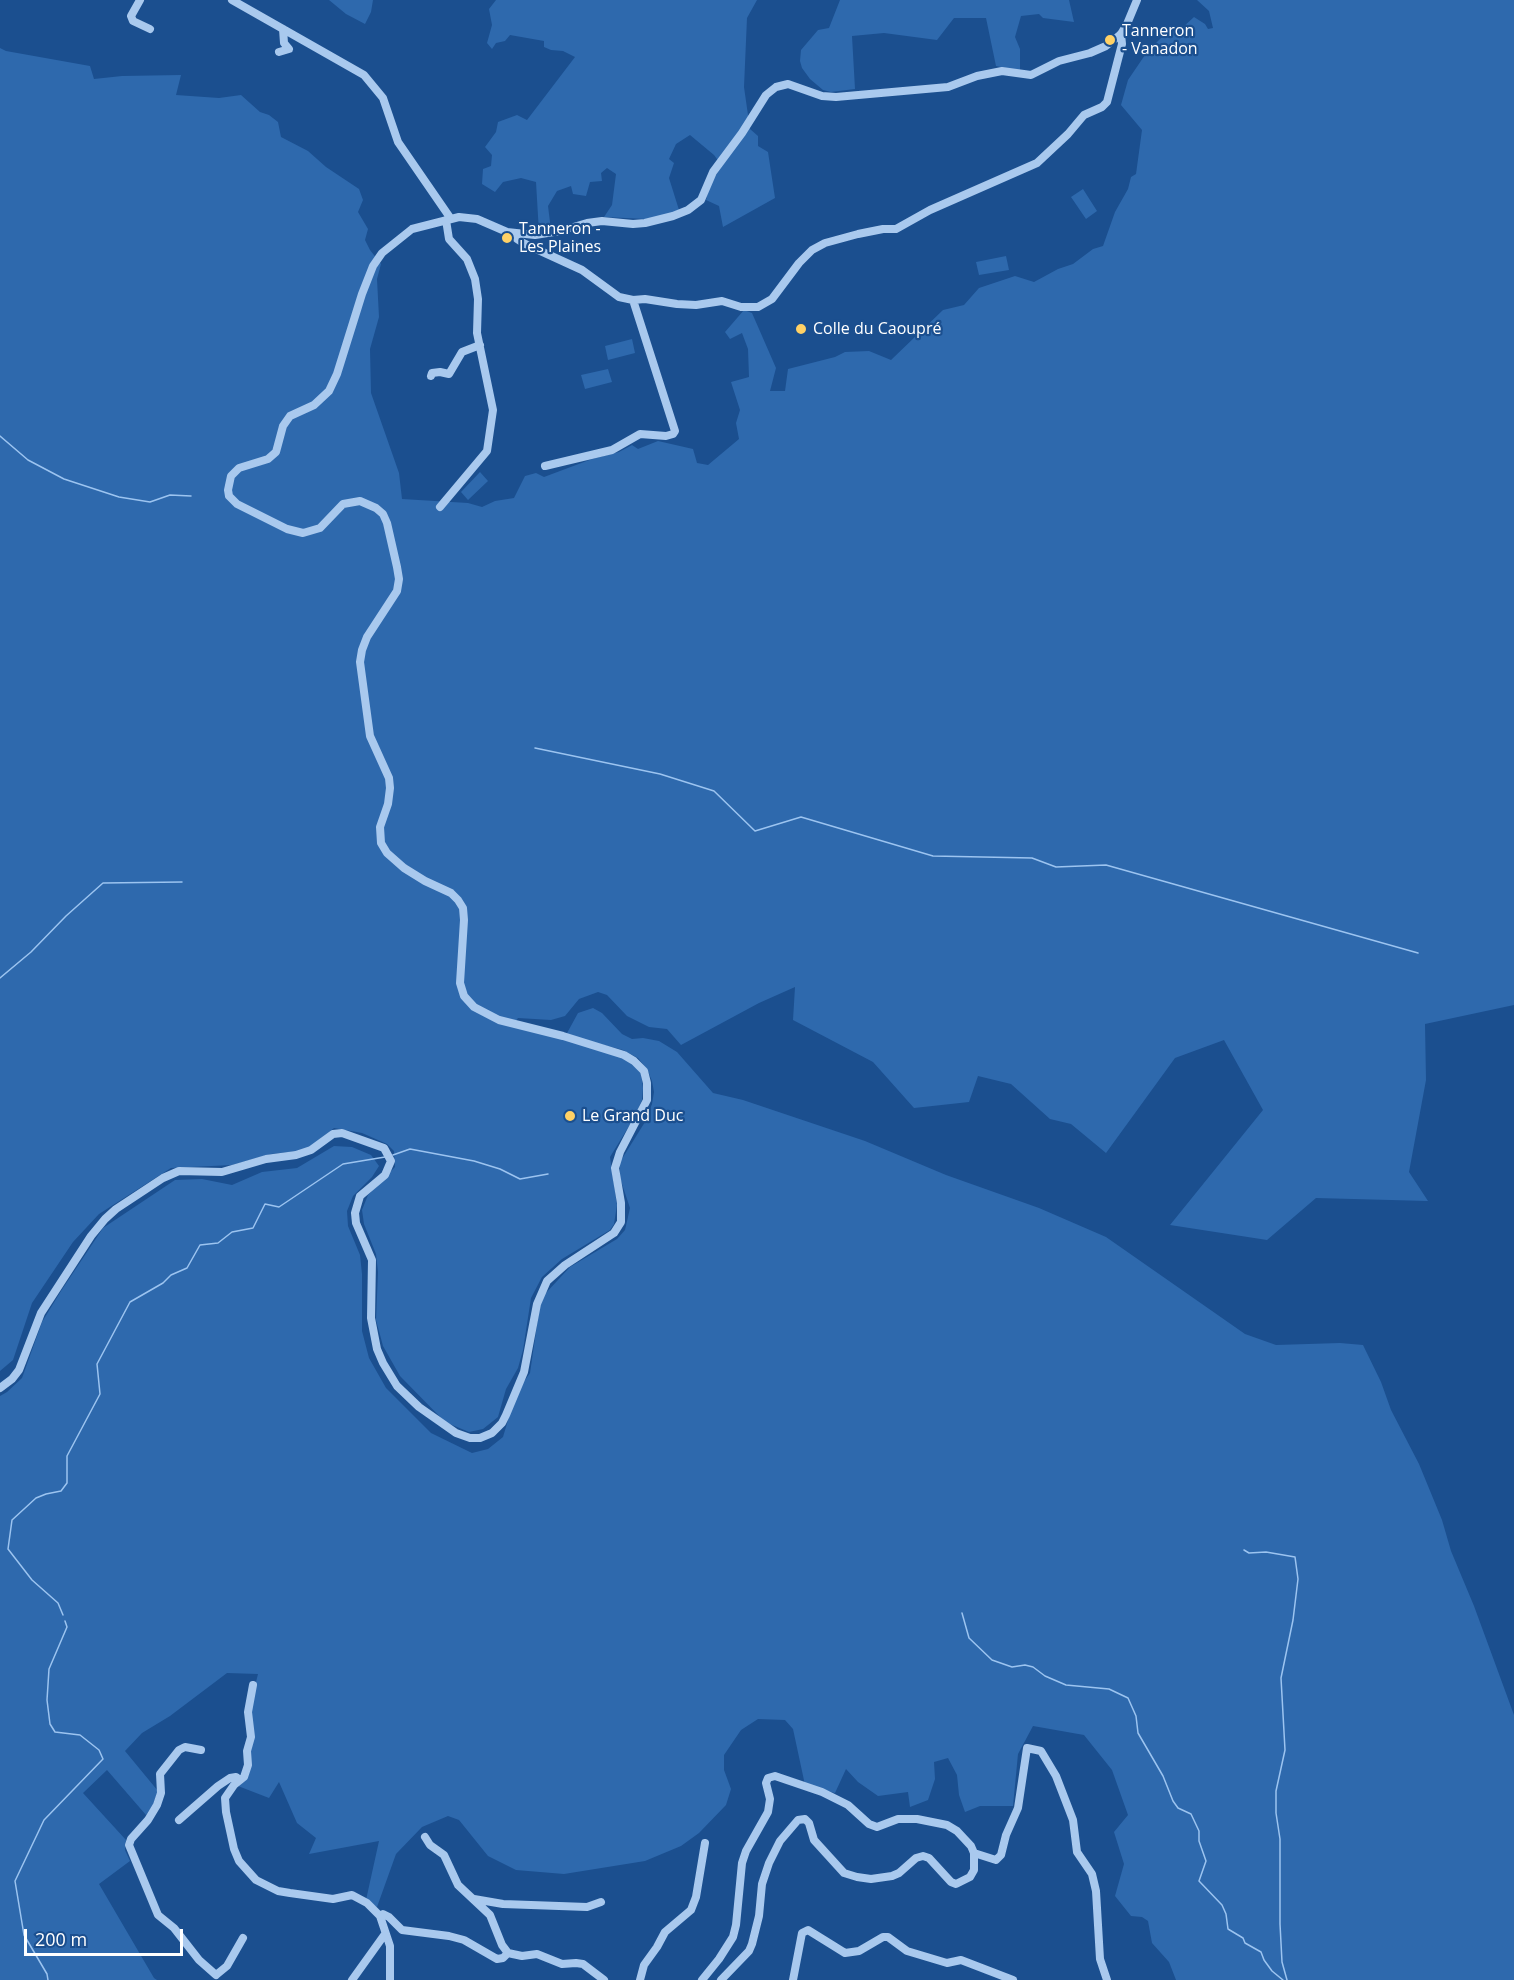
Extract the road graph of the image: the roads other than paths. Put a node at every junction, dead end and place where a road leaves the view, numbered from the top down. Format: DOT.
graph roads {
  1 [pos="140,0"];
  2 [pos="232,0"];
  3 [pos="1137,0"];
  4 [pos="150,29"];
  5 [pos="283,29"];
  6 [pos="1121,34"];
  7 [pos="279,52"];
  8 [pos="448,220"];
  9 [pos="516,234"];
  10 [pos="633,300"];
  11 [pos="480,345"];
  12 [pos="431,376"];
  13 [pos="545,466"];
  14 [pos="440,507"];
  15 [pos="0,1388"];
  16 [pos="253,1685"];
  17 [pos="201,1750"];
  18 [pos="240,1780"];
  19 [pos="179,1820"];
  20 [pos="425,1837"];
  21 [pos="705,1844"];
  22 [pos="974,1853"];
  23 [pos="474,1899"];
  24 [pos="601,1902"];
  25 [pos="380,1916"];
  26 [pos="385,1934"];
  27 [pos="243,1938"];
  28 [pos="508,1953"];
  29 [pos="215,1978"];
  30 [pos="1107,1979"];
  31 [pos="352,1980"];
  32 [pos="390,1980"];
  33 [pos="604,1980"];
  34 [pos="640,1980"];
  35 [pos="702,1980"];
  36 [pos="721,1980"];
  37 [pos="793,1980"];
  38 [pos="1013,1980"];
  39 [pos="1098,1980"];
  1 -- 4 [label="street"];
  2 -- 5 [label="street"];
  3 -- 6 [label="street"];
  5 -- 7 [label="street"];
  5 -- 8 [label="street"];
  6 -- 9 [label="street"];
  6 -- 10 [label="street"];
  8 -- 9 [label="street"];
  8 -- 11 [label="street"];
  8 -- 15 [label="street"];
  9 -- 10 [label="street"];
  10 -- 13 [label="street"];
  11 -- 12 [label="street"];
  11 -- 14 [label="street"];
  16 -- 18 [label="street"];
  17 -- 29 [label="street"];
  18 -- 19 [label="street"];
  18 -- 25 [label="street"];
  20 -- 23 [label="street"];
  21 -- 34 [label="street"];
  22 -- 30 [label="street"];
  22 -- 35 [label="street"];
  22 -- 36 [label="street"];
  23 -- 24 [label="street"];
  23 -- 28 [label="street"];
  25 -- 26 [label="street"];
  25 -- 28 [label="street"];
  26 -- 31 [label="street"];
  26 -- 32 [label="street"];
  27 -- 29 [label="street"];
  28 -- 33 [label="street"];
  30 -- 39 [label="street"];
  37 -- 38 [label="street"];
}
